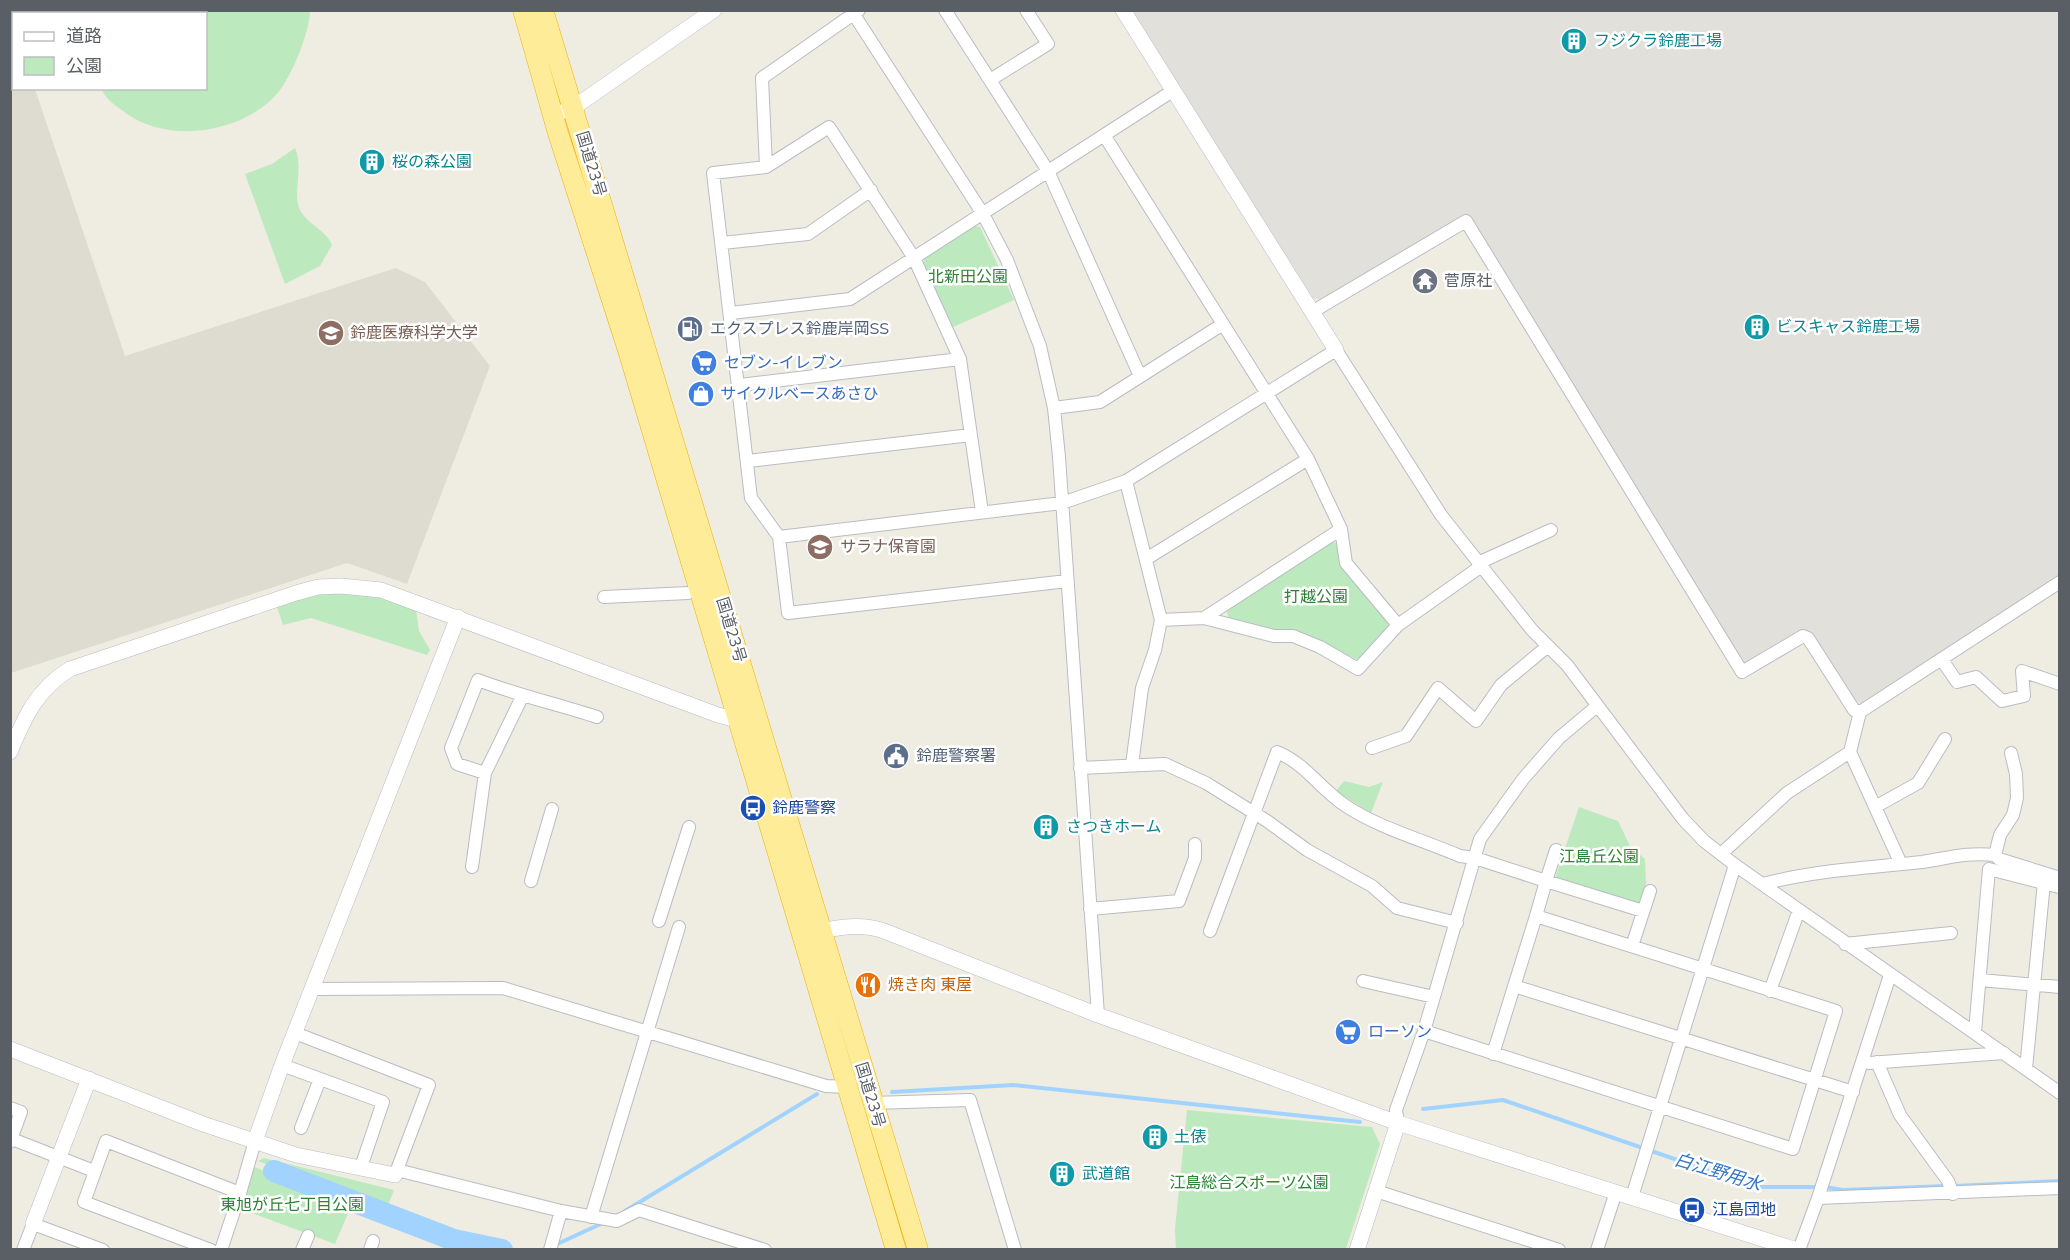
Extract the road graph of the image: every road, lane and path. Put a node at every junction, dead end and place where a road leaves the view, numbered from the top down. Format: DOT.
graph roads {
  1 [pos="523,10"];
  2 [pos="543,10"];
  3 [pos="714,10"];
  4 [pos="945,10"];
  5 [pos="1026,10"];
  6 [pos="1123,10"];
  7 [pos="854,12"];
  8 [pos="990,80"];
  9 [pos="1174,90"];
  10 [pos="573,108"];
  11 [pos="553,116"];
  12 [pos="1104,135"];
  13 [pos="766,167"];
  14 [pos="1048,171"];
  15 [pos="871,190"];
  16 [pos="982,214"];
  17 [pos="722,243"];
  18 [pos="914,258"];
  19 [pos="1312,312"];
  20 [pos="731,313"];
  21 [pos="1223,324"];
  22 [pos="1336,350"];
  23 [pos="960,359"];
  24 [pos="1140,376"];
  25 [pos="740,385"];
  26 [pos="1266,392"];
  27 [pos="1054,408"];
  28 [pos="970,435"];
  29 [pos="1308,459"];
  30 [pos="748,461"];
  31 [pos="1126,481"];
  32 [pos="1062,503"];
  33 [pos="982,513"];
  34 [pos="1341,530"];
  35 [pos="1551,530"];
  36 [pos="779,537"];
  37 [pos="1146,559"];
  38 [pos="1479,565"];
  39 [pos="1067,581"];
  40 [pos="2060,582"];
  41 [pos="688,592"];
  42 [pos="604,597"];
  43 [pos="458,617"];
  44 [pos="1204,618"];
  45 [pos="1161,620"];
  46 [pos="1398,625"];
  47 [pos="1548,646"];
  48 [pos="1942,660"];
  49 [pos="2060,684"];
  50 [pos="522,697"];
  51 [pos="1598,706"];
  52 [pos="1860,712"];
  53 [pos="756,713"];
  54 [pos="597,717"];
  55 [pos="737,720"];
  56 [pos="1945,739"];
  57 [pos="1372,748"];
  58 [pos="10,752"];
  59 [pos="1850,752"];
  60 [pos="2011,753"];
  61 [pos="1132,765"];
  62 [pos="1080,768"];
  63 [pos="485,773"];
  64 [pos="1875,807"];
  65 [pos="552,809"];
  66 [pos="1255,814"];
  67 [pos="689,827"];
  68 [pos="1195,844"];
  69 [pos="1556,850"];
  70 [pos="1721,854"];
  71 [pos="1995,855"];
  72 [pos="1475,858"];
  73 [pos="1901,864"];
  74 [pos="1735,865"];
  75 [pos="472,867"];
  76 [pos="2060,878"];
  77 [pos="531,881"];
  78 [pos="1546,881"];
  79 [pos="2044,882"];
  80 [pos="1763,884"];
  81 [pos="2060,887"];
  82 [pos="1650,891"];
  83 [pos="1090,909"];
  84 [pos="1799,910"];
  85 [pos="1643,911"];
  86 [pos="1536,916"];
  87 [pos="659,921"];
  88 [pos="1457,923"];
  89 [pos="679,927"];
  90 [pos="823,931"];
  91 [pos="1210,931"];
  92 [pos="1951,933"];
  93 [pos="802,936"];
  94 [pos="1845,944"];
  95 [pos="1632,946"];
  96 [pos="1702,969"];
  97 [pos="1890,975"];
  98 [pos="1980,980"];
  99 [pos="1363,981"];
  100 [pos="2033,985"];
  101 [pos="1514,986"];
  102 [pos="2060,987"];
  103 [pos="313,988"];
  104 [pos="1770,991"];
  105 [pos="1434,997"];
  106 [pos="1098,1015"];
  107 [pos="649,1032"];
  108 [pos="1424,1032"];
  109 [pos="1975,1032"];
  110 [pos="295,1033"];
  111 [pos="1680,1038"];
  112 [pos="10,1049"];
  113 [pos="2004,1053"];
  114 [pos="1493,1054"];
  115 [pos="1877,1062"];
  116 [pos="1862,1063"];
  117 [pos="282,1065"];
  118 [pos="2026,1069"];
  119 [pos="89,1079"];
  120 [pos="320,1079"];
  121 [pos="1814,1080"];
  122 [pos="848,1087"];
  123 [pos="1852,1092"];
  124 [pos="2060,1093"];
  125 [pos="872,1103"];
  126 [pos="1659,1107"];
  127 [pos="10,1108"];
  128 [pos="1398,1123"];
  129 [pos="301,1128"];
  130 [pos="11,1141"];
  131 [pos="255,1141"];
  132 [pos="59,1157"];
  133 [pos="361,1167"];
  134 [pos="94,1171"];
  135 [pos="396,1172"];
  136 [pos="1951,1188"];
  137 [pos="2060,1188"];
  138 [pos="1376,1191"];
  139 [pos="1820,1191"];
  140 [pos="1616,1192"];
  141 [pos="240,1193"];
  142 [pos="1632,1197"];
  143 [pos="561,1211"];
  144 [pos="596,1217"];
  145 [pos="33,1224"];
  146 [pos="308,1236"];
  147 [pos="551,1245"];
  148 [pos="23,1250"];
  149 [pos="103,1250"];
  150 [pos="212,1250"];
  151 [pos="221,1250"];
  152 [pos="302,1250"];
  153 [pos="765,1250"];
  154 [pos="896,1250"];
  155 [pos="918,1250"];
  156 [pos="1015,1250"];
  157 [pos="1357,1250"];
  158 [pos="1559,1250"];
  159 [pos="1597,1250"];
  160 [pos="1798,1250"];
  1 -- 11 [label="highway, 国道23号"];
  2 -- 10 [label="highway, 国道23号"];
  3 -- 10 [label="street"];
  4 -- 8 [label="street"];
  5 -- 8 [label="street"];
  6 -- 9 [label="street"];
  7 -- 13 [label="street"];
  7 -- 16 [label="street"];
  8 -- 14 [label="street"];
  9 -- 12 [label="street"];
  9 -- 19 [label="street"];
  10 -- 11 [label="street"];
  10 -- 53 [label="highway, 国道23号"];
  11 -- 55 [label="highway, 国道23号"];
  12 -- 14 [label="street"];
  12 -- 21 [label="street"];
  13 -- 15 [label="street"];
  13 -- 17 [label="street"];
  14 -- 16 [label="street"];
  14 -- 24 [label="street"];
  15 -- 17 [label="street"];
  15 -- 18 [label="street"];
  16 -- 18 [label="street"];
  16 -- 27 [label="street"];
  17 -- 20 [label="street"];
  18 -- 20 [label="street"];
  18 -- 23 [label="street"];
  19 -- 22 [label="street"];
  19 -- 52 [label="street"];
  20 -- 25 [label="street"];
  21 -- 24 [label="street"];
  21 -- 26 [label="street"];
  22 -- 26 [label="street"];
  22 -- 38 [label="street"];
  23 -- 25 [label="street"];
  23 -- 28 [label="street"];
  24 -- 27 [label="street"];
  25 -- 30 [label="street"];
  26 -- 29 [label="street"];
  26 -- 31 [label="street"];
  27 -- 32 [label="street"];
  28 -- 30 [label="street"];
  28 -- 33 [label="street"];
  29 -- 34 [label="street"];
  29 -- 37 [label="street"];
  30 -- 36 [label="street"];
  31 -- 32 [label="street"];
  31 -- 37 [label="street"];
  32 -- 33 [label="street"];
  32 -- 39 [label="street"];
  33 -- 36 [label="street"];
  34 -- 44 [label="street"];
  34 -- 46 [label="street"];
  35 -- 38 [label="street"];
  36 -- 39 [label="street"];
  37 -- 45 [label="street"];
  38 -- 46 [label="street"];
  38 -- 47 [label="street"];
  39 -- 62 [label="street"];
  40 -- 48 [label="street"];
  41 -- 42 [label="street"];
  43 -- 55 [label="street"];
  43 -- 58 [label="street"];
  43 -- 103 [label="street"];
  44 -- 45 [label="street"];
  44 -- 46 [label="street"];
  45 -- 61 [label="street"];
  47 -- 51 [label="street"];
  47 -- 57 [label="street"];
  48 -- 49 [label="street"];
  48 -- 52 [label="street"];
  50 -- 54 [label="street"];
  50 -- 63 [label="street"];
  50 -- 63 [label="street"];
  51 -- 70 [label="street"];
  51 -- 72 [label="street"];
  52 -- 59 [label="street"];
  53 -- 55 [label="street"];
  53 -- 90 [label="highway, 国道23号"];
  55 -- 93 [label="highway, 国道23号"];
  56 -- 64 [label="street"];
  59 -- 64 [label="street"];
  59 -- 70 [label="street"];
  60 -- 71 [label="street"];
  61 -- 62 [label="street"];
  61 -- 66 [label="street"];
  62 -- 83 [label="street"];
  63 -- 75 [label="street"];
  64 -- 73 [label="street"];
  65 -- 77 [label="street"];
  66 -- 72 [label="street"];
  66 -- 88 [label="street"];
  66 -- 91 [label="street"];
  67 -- 87 [label="street"];
  68 -- 83 [label="street"];
  69 -- 78 [label="street"];
  70 -- 74 [label="street"];
  71 -- 73 [label="street"];
  71 -- 76 [label="street"];
  72 -- 78 [label="street"];
  72 -- 88 [label="street"];
  73 -- 80 [label="street"];
  74 -- 80 [label="street"];
  74 -- 96 [label="street"];
  78 -- 85 [label="street"];
  78 -- 86 [label="street"];
  79 -- 81 [label="street"];
  79 -- 98 [label="street"];
  79 -- 100 [label="street"];
  80 -- 84 [label="street"];
  82 -- 85 [label="street"];
  83 -- 106 [label="street"];
  84 -- 94 [label="street"];
  84 -- 104 [label="street"];
  85 -- 95 [label="street"];
  86 -- 95 [label="street"];
  86 -- 101 [label="street"];
  88 -- 105 [label="street"];
  89 -- 107 [label="street"];
  90 -- 93 [label="street"];
  90 -- 106 [label="street"];
  90 -- 125 [label="highway, 国道23号"];
  92 -- 94 [label="street"];
  93 -- 122 [label="highway, 国道23号"];
  94 -- 97 [label="street"];
  95 -- 96 [label="street"];
  96 -- 104 [label="street"];
  96 -- 111 [label="street"];
  97 -- 109 [label="street"];
  97 -- 116 [label="street"];
  98 -- 100 [label="street"];
  98 -- 109 [label="street"];
  99 -- 105 [label="street"];
  100 -- 102 [label="street"];
  100 -- 118 [label="street"];
  101 -- 111 [label="street"];
  101 -- 114 [label="street"];
  103 -- 107 [label="street"];
  103 -- 110 [label="street"];
  104 -- 121 [label="street"];
  105 -- 108 [label="street"];
  106 -- 128 [label="street"];
  107 -- 122 [label="street"];
  107 -- 144 [label="street"];
  108 -- 114 [label="street"];
  108 -- 128 [label="street"];
  109 -- 113 [label="street"];
  110 -- 117 [label="street"];
  110 -- 135 [label="street"];
  111 -- 121 [label="street"];
  111 -- 126 [label="street"];
  112 -- 119 [label="street"];
  113 -- 115 [label="street"];
  113 -- 118 [label="street"];
  114 -- 126 [label="street"];
  115 -- 116 [label="street"];
  115 -- 136 [label="street"];
  116 -- 123 [label="street"];
  117 -- 120 [label="street"];
  117 -- 131 [label="street"];
  118 -- 124 [label="street"];
  119 -- 131 [label="street"];
  119 -- 132 [label="street"];
  120 -- 129 [label="street"];
  120 -- 133 [label="street"];
  121 -- 123 [label="street"];
  121 -- 126 [label="street"];
  122 -- 154 [label="highway, 国道23号"];
  123 -- 139 [label="street"];
  125 -- 155 [label="highway, 国道23号"];
  125 -- 156 [label="street"];
  126 -- 142 [label="street"];
  127 -- 130 [label="street"];
  128 -- 138 [label="street"];
  128 -- 140 [label="street"];
  130 -- 132 [label="street"];
  131 -- 133 [label="street"];
  131 -- 141 [label="street"];
  132 -- 134 [label="street"];
  132 -- 145 [label="street"];
  133 -- 135 [label="street"];
  134 -- 141 [label="street"];
  134 -- 150 [label="street"];
  135 -- 143 [label="street"];
  136 -- 137 [label="street"];
  136 -- 139 [label="street"];
  138 -- 157 [label="street"];
  138 -- 158 [label="street"];
  139 -- 160 [label="street"];
  140 -- 142 [label="street"];
  140 -- 159 [label="street"];
  141 -- 151 [label="street"];
  142 -- 160 [label="street"];
  143 -- 144 [label="street"];
  143 -- 147 [label="street"];
  144 -- 153 [label="street"];
  145 -- 148 [label="street"];
  145 -- 149 [label="street"];
  146 -- 152 [label="street"];
}
